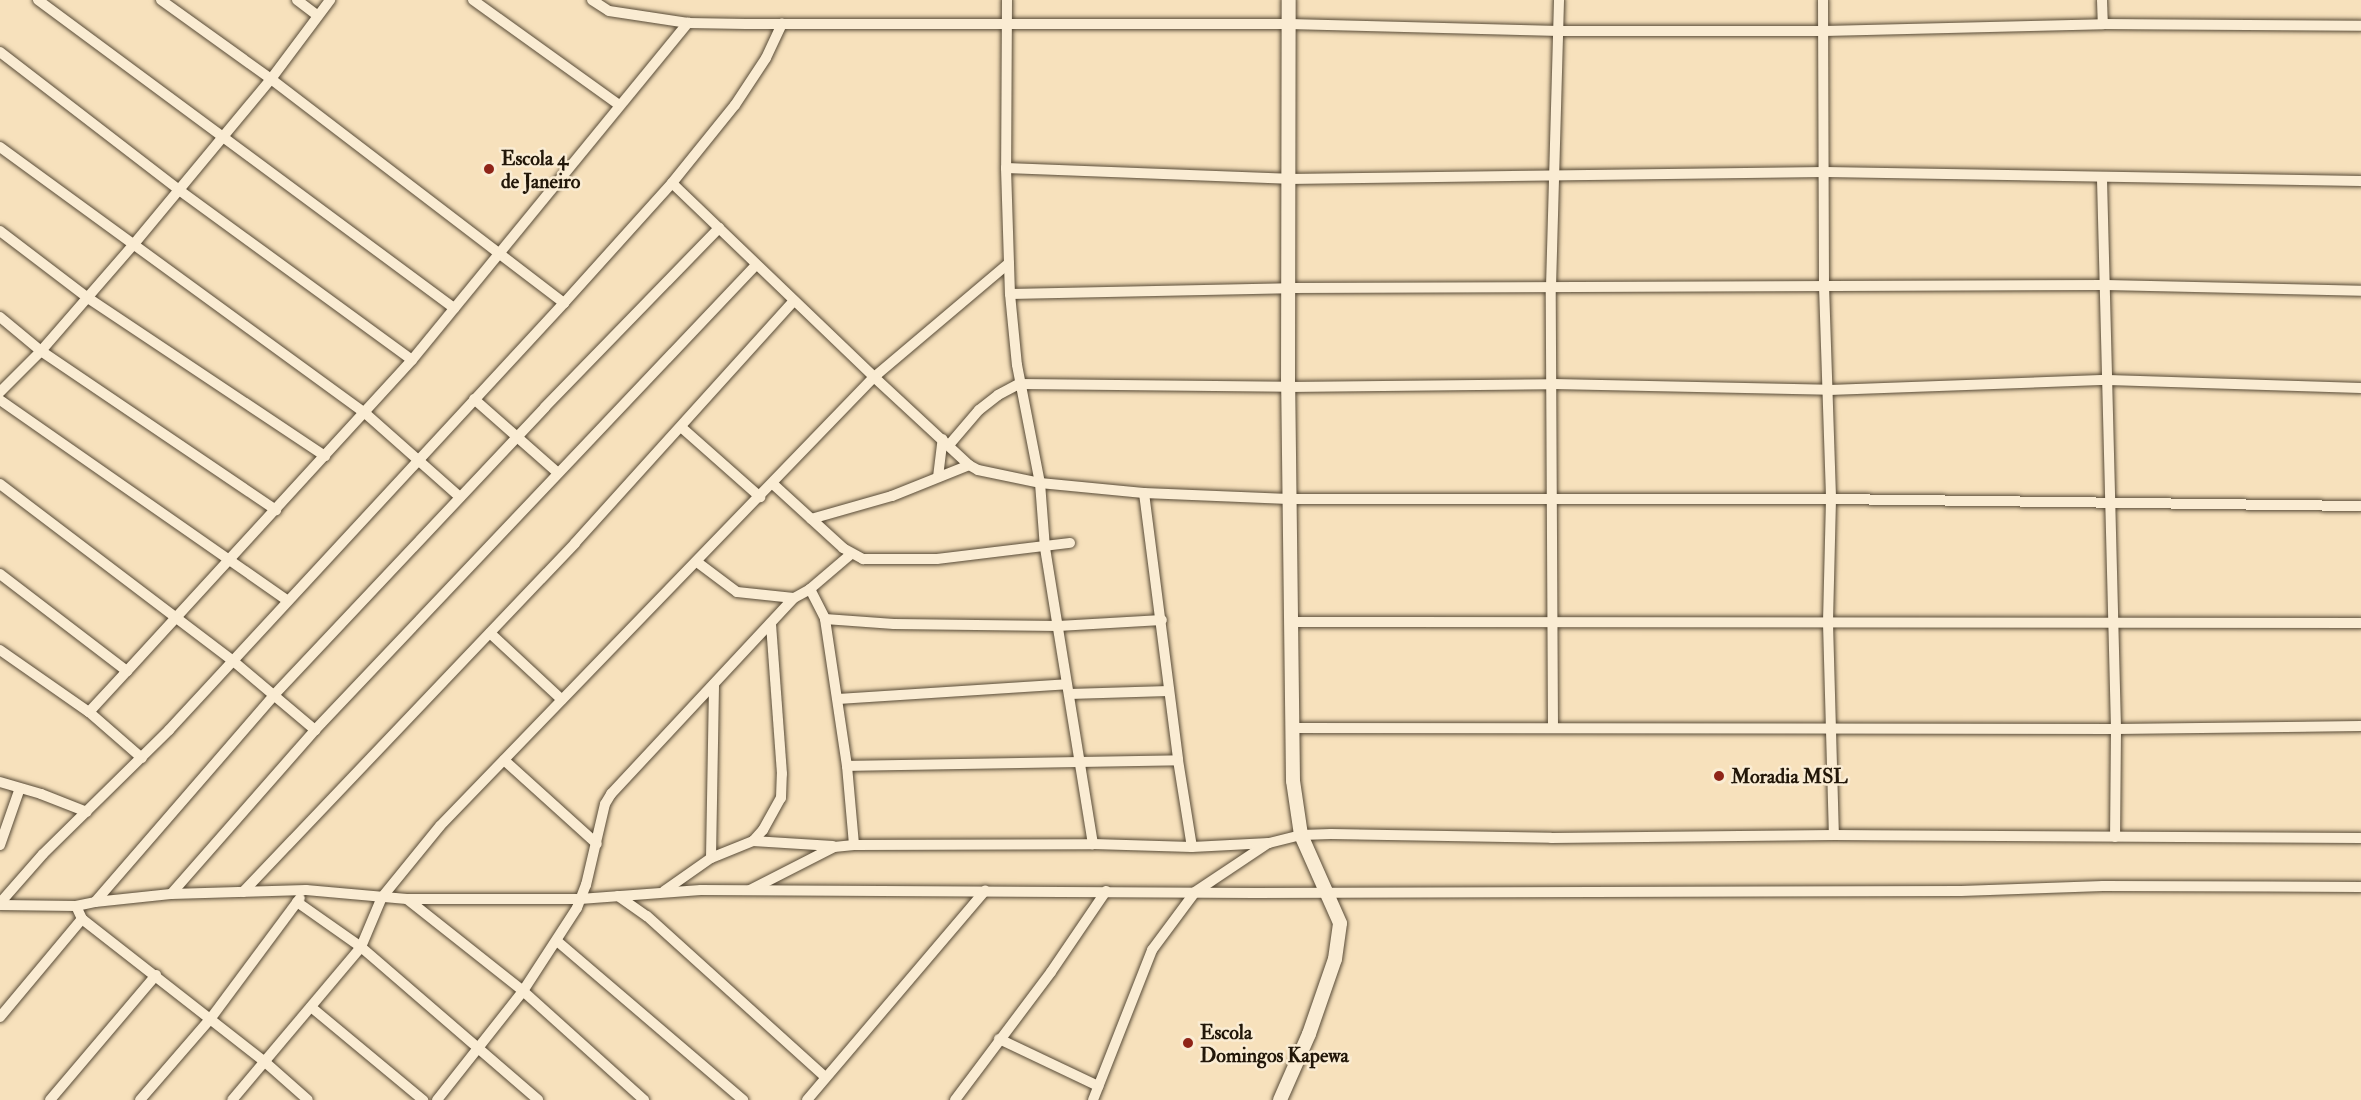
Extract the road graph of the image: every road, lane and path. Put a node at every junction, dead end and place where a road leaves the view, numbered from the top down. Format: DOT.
graph roads {
  1 [pos="38,0"];
  2 [pos="161,0"];
  3 [pos="297,0"];
  4 [pos="330,0"];
  5 [pos="473,0"];
  6 [pos="592,0"];
  7 [pos="1007,0"];
  8 [pos="1289,0"];
  9 [pos="1558,0"];
  10 [pos="1823,0"];
  11 [pos="2102,0"];
  12 [pos="318,16"];
  13 [pos="687,23"];
  14 [pos="1007,23"];
  15 [pos="782,24"];
  16 [pos="1289,24"];
  17 [pos="2103,24"];
  18 [pos="2361,26"];
  19 [pos="1559,31"];
  20 [pos="1825,31"];
  21 [pos="0,52"];
  22 [pos="271,79"];
  23 [pos="620,105"];
  24 [pos="222,136"];
  25 [pos="0,147"];
  26 [pos="1006,168"];
  27 [pos="1825,172"];
  28 [pos="1556,176"];
  29 [pos="1288,179"];
  30 [pos="2102,179"];
  31 [pos="2361,182"];
  32 [pos="672,183"];
  33 [pos="179,190"];
  34 [pos="719,228"];
  35 [pos="0,231"];
  36 [pos="134,244"];
  37 [pos="499,252"];
  38 [pos="1009,263"];
  39 [pos="756,265"];
  40 [pos="2106,285"];
  41 [pos="1824,286"];
  42 [pos="1551,287"];
  43 [pos="1289,288"];
  44 [pos="2361,291"];
  45 [pos="1010,294"];
  46 [pos="88,298"];
  47 [pos="794,301"];
  48 [pos="564,303"];
  49 [pos="454,308"];
  50 [pos="0,317"];
  51 [pos="41,351"];
  52 [pos="412,360"];
  53 [pos="874,377"];
  54 [pos="2108,381"];
  55 [pos="1019,384"];
  56 [pos="1553,384"];
  57 [pos="1288,387"];
  58 [pos="2361,388"];
  59 [pos="1829,390"];
  60 [pos="0,392"];
  61 [pos="474,399"];
  62 [pos="0,400"];
  63 [pos="365,413"];
  64 [pos="681,427"];
  65 [pos="517,436"];
  66 [pos="946,442"];
  67 [pos="325,456"];
  68 [pos="418,460"];
  69 [pos="969,465"];
  70 [pos="558,473"];
  71 [pos="938,477"];
  72 [pos="1040,483"];
  73 [pos="0,484"];
  74 [pos="772,484"];
  75 [pos="1144,493"];
  76 [pos="460,497"];
  77 [pos="760,497"];
  78 [pos="1289,499"];
  79 [pos="1831,499"];
  80 [pos="1551,501"];
  81 [pos="2110,502"];
  82 [pos="2361,506"];
  83 [pos="276,510"];
  84 [pos="811,519"];
  85 [pos="1070,543"];
  86 [pos="1046,548"];
  87 [pos="851,554"];
  88 [pos="230,560"];
  89 [pos="697,562"];
  90 [pos="0,574"];
  91 [pos="810,589"];
  92 [pos="794,598"];
  93 [pos="288,601"];
  94 [pos="176,617"];
  95 [pos="825,619"];
  96 [pos="1162,620"];
  97 [pos="1552,621"];
  98 [pos="1290,622"];
  99 [pos="2113,622"];
  100 [pos="771,623"];
  101 [pos="1828,623"];
  102 [pos="2361,623"];
  103 [pos="1058,626"];
  104 [pos="490,633"];
  105 [pos="1,653"];
  106 [pos="232,660"];
  107 [pos="127,671"];
  108 [pos="714,684"];
  109 [pos="1068,689"];
  110 [pos="1169,691"];
  111 [pos="274,695"];
  112 [pos="838,699"];
  113 [pos="562,700"];
  114 [pos="89,712"];
  115 [pos="2361,726"];
  116 [pos="1832,727"];
  117 [pos="1291,728"];
  118 [pos="1553,728"];
  119 [pos="2116,729"];
  120 [pos="315,730"];
  121 [pos="142,758"];
  122 [pos="504,760"];
  123 [pos="1178,760"];
  124 [pos="1079,761"];
  125 [pos="847,766"];
  126 [pos="0,782"];
  127 [pos="21,788"];
  128 [pos="87,812"];
  129 [pos="1300,835"];
  130 [pos="1834,836"];
  131 [pos="2115,837"];
  132 [pos="2361,838"];
  133 [pos="753,841"];
  134 [pos="1269,843"];
  135 [pos="597,844"];
  136 [pos="1093,844"];
  137 [pos="0,845"];
  138 [pos="854,845"];
  139 [pos="834,847"];
  140 [pos="1192,847"];
  141 [pos="711,858"];
  142 [pos="2361,887"];
  143 [pos="306,890"];
  144 [pos="664,891"];
  145 [pos="985,891"];
  146 [pos="1106,891"];
  147 [pos="243,892"];
  148 [pos="747,892"];
  149 [pos="1195,892"];
  150 [pos="1327,893"];
  151 [pos="171,894"];
  152 [pos="618,896"];
  153 [pos="382,897"];
  154 [pos="407,898"];
  155 [pos="580,899"];
  156 [pos="94,902"];
  157 [pos="297,902"];
  158 [pos="0,904"];
  159 [pos="76,906"];
  160 [pos="82,919"];
  161 [pos="558,941"];
  162 [pos="361,947"];
  163 [pos="156,975"];
  164 [pos="523,991"];
  165 [pos="311,1006"];
  166 [pos="0,1017"];
  167 [pos="211,1018"];
  168 [pos="999,1039"];
  169 [pos="478,1048"];
  170 [pos="265,1062"];
  171 [pos="825,1077"];
  172 [pos="1098,1086"];
  173 [pos="50,1100"];
  174 [pos="141,1100"];
  175 [pos="232,1100"];
  176 [pos="308,1100"];
  177 [pos="423,1100"];
  178 [pos="437,1100"];
  179 [pos="538,1100"];
  180 [pos="644,1100"];
  181 [pos="742,1100"];
  182 [pos="807,1100"];
  183 [pos="955,1100"];
  184 [pos="1093,1100"];
  185 [pos="1280,1100"];
  1 -- 24 [label="street"];
  2 -- 22 [label="street"];
  3 -- 12 [label="street"];
  4 -- 12 [label="street"];
  5 -- 23 [label="street"];
  6 -- 13 [label="street"];
  7 -- 14 [label="street"];
  8 -- 16 [label="main road"];
  9 -- 19 [label="street"];
  10 -- 20 [label="street"];
  11 -- 17 [label="street"];
  12 -- 22 [label="street"];
  13 -- 15 [label="street"];
  13 -- 23 [label="street"];
  14 -- 15 [label="street"];
  14 -- 16 [label="street"];
  14 -- 26 [label="street"];
  15 -- 32 [label="street"];
  16 -- 19 [label="street"];
  16 -- 29 [label="main road"];
  17 -- 18 [label="street"];
  17 -- 20 [label="street"];
  19 -- 20 [label="street"];
  19 -- 28 [label="street"];
  20 -- 27 [label="street"];
  21 -- 33 [label="street"];
  22 -- 24 [label="street"];
  22 -- 37 [label="street"];
  23 -- 37 [label="street"];
  24 -- 33 [label="street"];
  24 -- 49 [label="street"];
  25 -- 36 [label="street"];
  26 -- 29 [label="street"];
  26 -- 38 [label="street"];
  27 -- 28 [label="street"];
  27 -- 30 [label="street"];
  27 -- 41 [label="street"];
  28 -- 29 [label="street"];
  28 -- 42 [label="street"];
  29 -- 43 [label="main road"];
  30 -- 31 [label="street"];
  30 -- 40 [label="street"];
  32 -- 34 [label="street"];
  32 -- 48 [label="street"];
  33 -- 36 [label="street"];
  33 -- 52 [label="street"];
  34 -- 39 [label="street"];
  34 -- 65 [label="street"];
  35 -- 46 [label="street"];
  36 -- 46 [label="street"];
  36 -- 63 [label="street"];
  37 -- 48 [label="street"];
  37 -- 49 [label="street"];
  38 -- 45 [label="street"];
  38 -- 53 [label="street"];
  39 -- 47 [label="street"];
  39 -- 70 [label="street"];
  40 -- 41 [label="street"];
  40 -- 44 [label="street"];
  40 -- 54 [label="street"];
  41 -- 42 [label="street"];
  41 -- 59 [label="street"];
  42 -- 43 [label="street"];
  42 -- 56 [label="street"];
  43 -- 45 [label="street"];
  43 -- 57 [label="main road"];
  45 -- 55 [label="street"];
  46 -- 51 [label="street"];
  46 -- 67 [label="street"];
  47 -- 53 [label="street"];
  47 -- 64 [label="street"];
  48 -- 61 [label="street"];
  49 -- 52 [label="street"];
  50 -- 51 [label="street"];
  51 -- 60 [label="street"];
  51 -- 83 [label="street"];
  52 -- 63 [label="street"];
  53 -- 66 [label="street"];
  53 -- 74 [label="street"];
  54 -- 58 [label="street"];
  54 -- 59 [label="street"];
  54 -- 81 [label="street"];
  55 -- 57 [label="street"];
  55 -- 66 [label="street"];
  55 -- 72 [label="street"];
  56 -- 57 [label="street"];
  56 -- 59 [label="street"];
  56 -- 80 [label="street"];
  57 -- 78 [label="main road"];
  59 -- 79 [label="street"];
  61 -- 65 [label="street"];
  61 -- 68 [label="street"];
  62 -- 88 [label="street"];
  63 -- 67 [label="street"];
  63 -- 68 [label="street"];
  64 -- 77 [label="street"];
  64 -- 104 [label="street"];
  65 -- 70 [label="street"];
  65 -- 76 [label="street"];
  66 -- 69 [label="street"];
  66 -- 71 [label="street"];
  67 -- 83 [label="street"];
  68 -- 76 [label="street"];
  68 -- 93 [label="street"];
  69 -- 71 [label="street"];
  69 -- 72 [label="street"];
  70 -- 120 [label="street"];
  71 -- 84 [label="street"];
  72 -- 75 [label="street"];
  72 -- 86 [label="street"];
  73 -- 94 [label="street"];
  74 -- 77 [label="street"];
  74 -- 84 [label="street"];
  75 -- 78 [label="street"];
  75 -- 96 [label="street"];
  76 -- 111 [label="street"];
  77 -- 89 [label="street"];
  78 -- 80 [label="street"];
  78 -- 98 [label="main road"];
  79 -- 80 [label="street"];
  79 -- 81 [label="street"];
  79 -- 101 [label="street"];
  80 -- 97 [label="street"];
  81 -- 82 [label="street"];
  81 -- 99 [label="street"];
  83 -- 88 [label="street"];
  84 -- 87 [label="street"];
  85 -- 86 [label="street"];
  86 -- 87 [label="street"];
  86 -- 103 [label="street"];
  87 -- 91 [label="street"];
  88 -- 93 [label="street"];
  88 -- 94 [label="street"];
  89 -- 92 [label="street"];
  89 -- 113 [label="street"];
  90 -- 107 [label="street"];
  91 -- 92 [label="street"];
  91 -- 95 [label="street"];
  92 -- 100 [label="street"];
  93 -- 106 [label="street"];
  94 -- 106 [label="street"];
  94 -- 107 [label="street"];
  95 -- 103 [label="street"];
  95 -- 112 [label="street"];
  96 -- 103 [label="street"];
  96 -- 110 [label="street"];
  97 -- 98 [label="street"];
  97 -- 101 [label="street"];
  97 -- 118 [label="street"];
  98 -- 117 [label="main road"];
  99 -- 101 [label="street"];
  99 -- 102 [label="street"];
  99 -- 119 [label="street"];
  100 -- 108 [label="street"];
  100 -- 133 [label="street"];
  101 -- 116 [label="street"];
  103 -- 109 [label="street"];
  104 -- 113 [label="street"];
  104 -- 147 [label="street"];
  105 -- 114 [label="street"];
  106 -- 111 [label="street"];
  106 -- 121 [label="street"];
  107 -- 114 [label="street"];
  108 -- 135 [label="street"];
  108 -- 141 [label="street"];
  109 -- 110 [label="street"];
  109 -- 112 [label="street"];
  109 -- 124 [label="street"];
  110 -- 123 [label="street"];
  111 -- 120 [label="street"];
  111 -- 156 [label="street"];
  112 -- 125 [label="street"];
  113 -- 122 [label="street"];
  114 -- 121 [label="street"];
  115 -- 119 [label="street"];
  116 -- 118 [label="street"];
  116 -- 119 [label="street"];
  116 -- 130 [label="street"];
  117 -- 118 [label="street"];
  117 -- 129 [label="main road"];
  119 -- 131 [label="street"];
  120 -- 151 [label="street"];
  121 -- 128 [label="street"];
  122 -- 135 [label="street"];
  122 -- 153 [label="street"];
  123 -- 124 [label="street"];
  123 -- 140 [label="street"];
  124 -- 125 [label="street"];
  124 -- 136 [label="street"];
  125 -- 138 [label="street"];
  126 -- 127 [label="street"];
  127 -- 128 [label="street"];
  127 -- 137 [label="street"];
  128 -- 158 [label="street"];
  129 -- 130 [label="street"];
  129 -- 134 [label="street"];
  129 -- 150 [label="main road"];
  130 -- 131 [label="street"];
  131 -- 132 [label="street"];
  133 -- 139 [label="street"];
  133 -- 141 [label="street"];
  134 -- 140 [label="street"];
  134 -- 149 [label="street"];
  135 -- 155 [label="street"];
  136 -- 138 [label="street"];
  136 -- 140 [label="street"];
  138 -- 139 [label="street"];
  139 -- 148 [label="street"];
  141 -- 144 [label="street"];
  142 -- 150 [label="street"];
  143 -- 147 [label="street"];
  143 -- 153 [label="street"];
  143 -- 157 [label="street"];
  144 -- 148 [label="street"];
  144 -- 152 [label="street"];
  145 -- 146 [label="street"];
  145 -- 148 [label="street"];
  145 -- 171 [label="street"];
  146 -- 149 [label="street"];
  146 -- 168 [label="street"];
  147 -- 151 [label="street"];
  149 -- 150 [label="street"];
  149 -- 172 [label="street"];
  150 -- 185 [label="main road"];
  151 -- 156 [label="street"];
  152 -- 155 [label="street"];
  152 -- 171 [label="street"];
  153 -- 154 [label="street"];
  153 -- 162 [label="street"];
  154 -- 155 [label="street"];
  154 -- 164 [label="street"];
  155 -- 161 [label="street"];
  156 -- 159 [label="street"];
  157 -- 162 [label="street"];
  157 -- 167 [label="street"];
  158 -- 159 [label="street"];
  159 -- 160 [label="street"];
  160 -- 163 [label="street"];
  160 -- 166 [label="street"];
  161 -- 164 [label="street"];
  161 -- 181 [label="street"];
  162 -- 165 [label="street"];
  162 -- 169 [label="street"];
  163 -- 167 [label="street"];
  163 -- 173 [label="street"];
  164 -- 169 [label="street"];
  164 -- 180 [label="street"];
  165 -- 170 [label="street"];
  165 -- 177 [label="street"];
  167 -- 170 [label="street"];
  167 -- 174 [label="street"];
  168 -- 172 [label="street"];
  168 -- 183 [label="street"];
  169 -- 178 [label="street"];
  169 -- 179 [label="street"];
  170 -- 175 [label="street"];
  170 -- 176 [label="street"];
  171 -- 182 [label="street"];
  172 -- 184 [label="street"];
}
